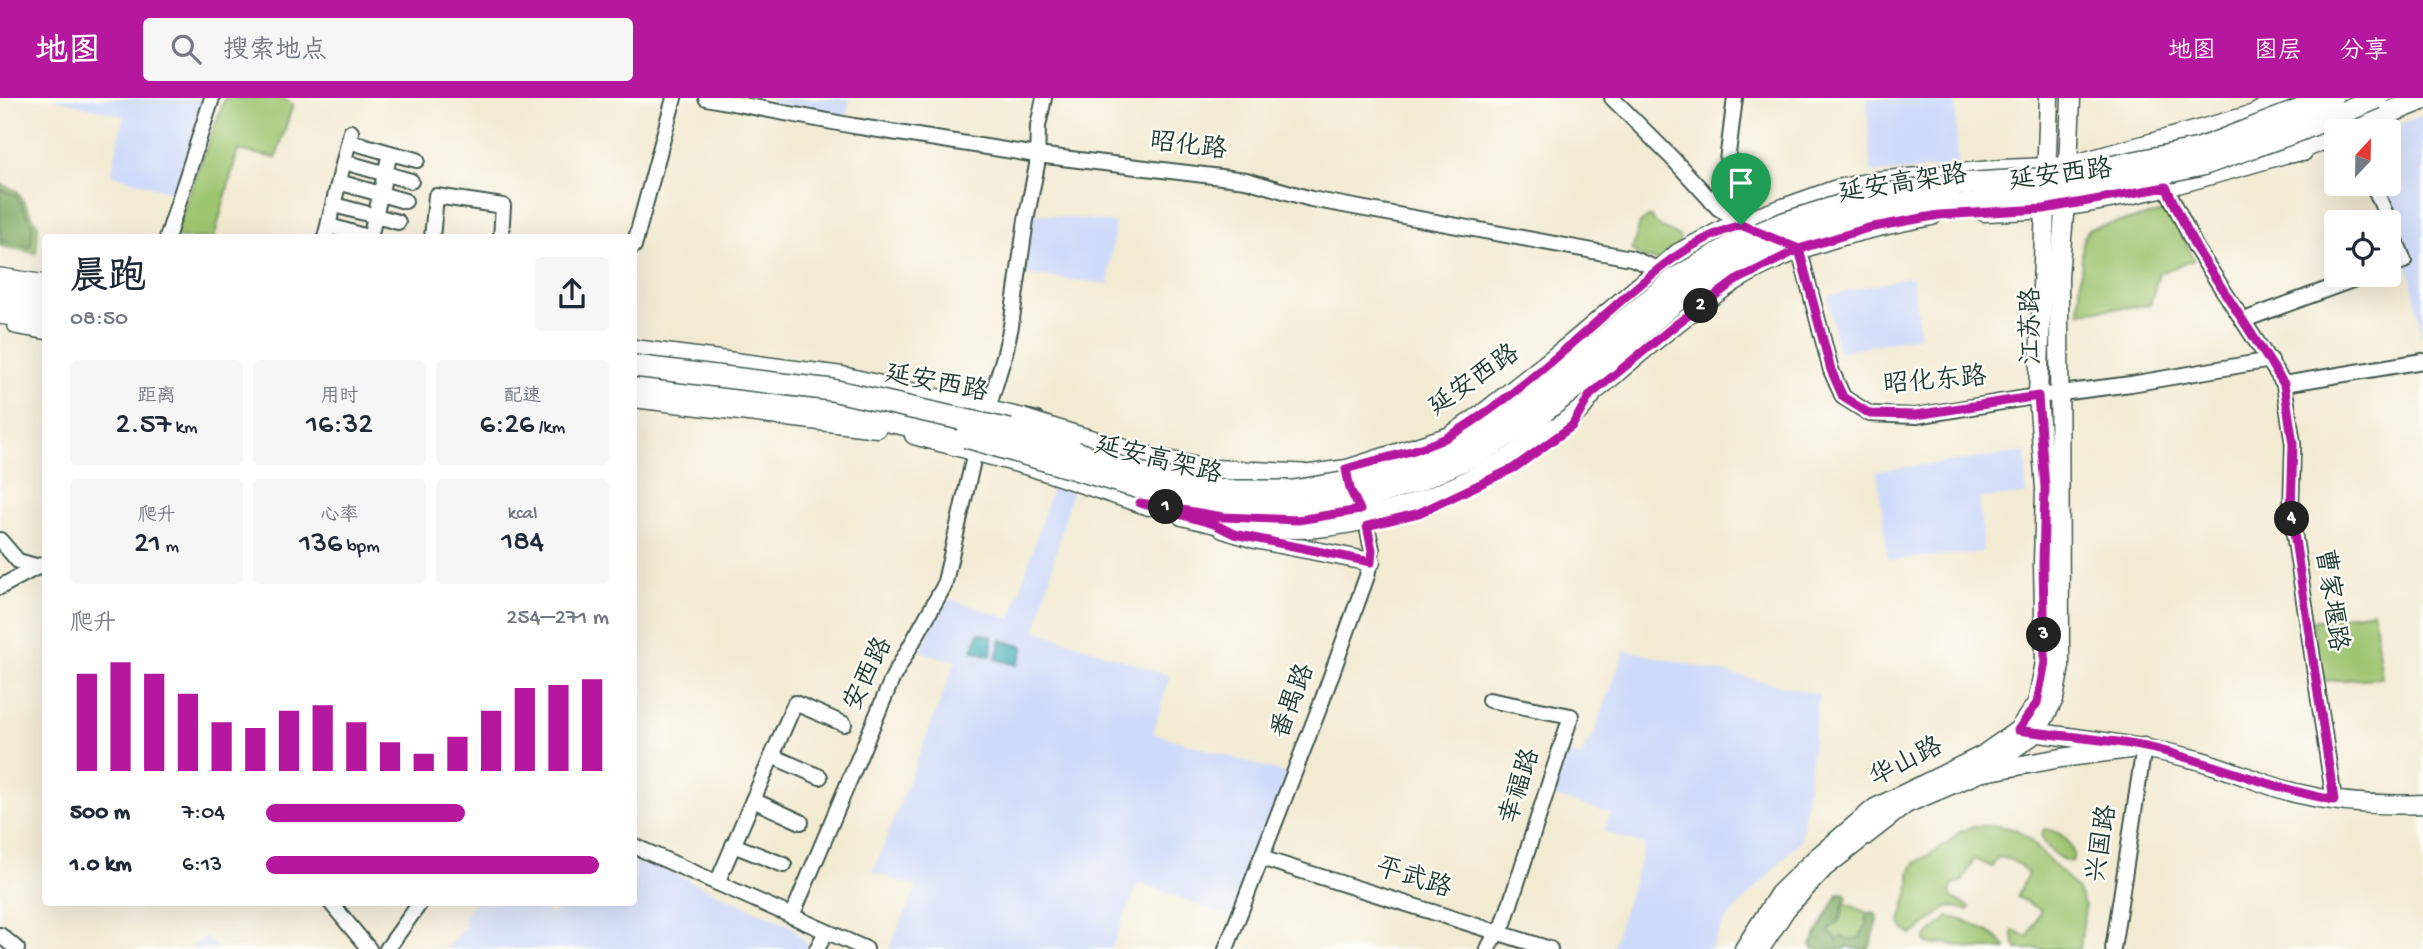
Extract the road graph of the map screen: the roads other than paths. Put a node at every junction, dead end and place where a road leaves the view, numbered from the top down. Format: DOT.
graph roads {
  1 [pos="212,98"];
  2 [pos="674,98"];
  3 [pos="706,98"];
  4 [pos="1044,98"];
  5 [pos="1612,98"];
  6 [pos="1735,98"];
  7 [pos="2049,98"];
  8 [pos="2071,98"];
  9 [pos="2283,98"];
  10 [pos="2302,98"];
  11 [pos="2331,98"];
  12 [pos="2378,98"];
  13 [pos="2409,98"];
  14 [pos="2423,99"];
  15 [pos="2423,110"];
  16 [pos="2256,114"];
  17 [pos="2379,119"];
  18 [pos="2394,119"];
  19 [pos="2324,141"];
  20 [pos="2291,152"];
  21 [pos="390,153"];
  22 [pos="1037,155"];
  23 [pos="417,160"];
  24 [pos="348,163"];
  25 [pos="2068,166"];
  26 [pos="2047,167"];
  27 [pos="385,173"];
  28 [pos="411,181"];
  29 [pos="342,184"];
  30 [pos="2166,187"];
  31 [pos="380,194"];
  32 [pos="405,201"];
  33 [pos="1712,202"];
  34 [pos="338,206"];
  35 [pos="2065,206"];
  36 [pos="2044,209"];
  37 [pos="375,216"];
  38 [pos="398,222"];
  39 [pos="1741,225"];
  40 [pos="329,232"];
  41 [pos="168,234"];
  42 [pos="371,234"];
  43 [pos="432,234"];
  44 [pos="502,234"];
  45 [pos="637,235"];
  46 [pos="1799,249"];
  47 [pos="1658,269"];
  48 [pos="0,278"];
  49 [pos="42,283"];
  50 [pos="2333,287"];
  51 [pos="0,298"];
  52 [pos="42,305"];
  53 [pos="0,307"];
  54 [pos="42,312"];
  55 [pos="0,313"];
  56 [pos="42,319"];
  57 [pos="2244,320"];
  58 [pos="0,322"];
  59 [pos="42,329"];
  60 [pos="637,349"];
  61 [pos="2271,360"];
  62 [pos="2423,361"];
  63 [pos="637,363"];
  64 [pos="637,364"];
  65 [pos="764,366"];
  66 [pos="2284,384"];
  67 [pos="637,385"];
  68 [pos="804,388"];
  69 [pos="2059,394"];
  70 [pos="1590,395"];
  71 [pos="2038,396"];
  72 [pos="637,398"];
  73 [pos="924,409"];
  74 [pos="986,414"];
  75 [pos="975,452"];
  76 [pos="1346,469"];
  77 [pos="1303,475"];
  78 [pos="1142,497"];
  79 [pos="1364,518"];
  80 [pos="1214,524"];
  81 [pos="0,540"];
  82 [pos="1371,562"];
  83 [pos="42,566"];
  84 [pos="42,566"];
  85 [pos="0,587"];
  86 [pos="1489,700"];
  87 [pos="844,724"];
  88 [pos="2027,731"];
  89 [pos="2144,747"];
  90 [pos="772,756"];
  91 [pos="1979,773"];
  92 [pos="820,777"];
  93 [pos="753,800"];
  94 [pos="2334,800"];
  95 [pos="2423,804"];
  96 [pos="802,822"];
  97 [pos="733,845"];
  98 [pos="637,847"];
  99 [pos="1261,858"];
  100 [pos="784,865"];
  101 [pos="717,883"];
  102 [pos="333,906"];
  103 [pos="418,906"];
  104 [pos="792,916"];
  105 [pos="826,932"];
  106 [pos="1497,933"];
  107 [pos="0,935"];
  108 [pos="18,949"];
  109 [pos="369,949"];
  110 [pos="387,949"];
  111 [pos="817,949"];
  112 [pos="866,949"];
  113 [pos="1226,949"];
  114 [pos="1488,949"];
  115 [pos="1550,949"];
  116 [pos="1744,949"];
  117 [pos="1759,949"];
  118 [pos="2113,949"];
  1 -- 41 [label="street"];
  2 -- 45 [label="street"];
  3 -- 22 [label="street, 昭化路"];
  4 -- 22 [label="street"];
  5 -- 33 [label="street"];
  6 -- 33 [label="street"];
  7 -- 26 [label="main road, 江苏路"];
  8 -- 25 [label="main road, 江苏路"];
  9 -- 16 [label="highway"];
  10 -- 16 [label="main road, 延安西路"];
  11 -- 73 [label="highway, 延安高架路, bridge"];
  12 -- 78 [label="highway, 延安高架路, bridge"];
  13 -- 20 [label="main road, 延安西路"];
  14 -- 17 [label="highway"];
  15 -- 18 [label="main road"];
  16 -- 25 [label="main road, 延安西路"];
  19 -- 20 [label="highway"];
  20 -- 30 [label="main road, 延安西路"];
  21 -- 23 [label="street"];
  21 -- 27 [label="street"];
  21 -- 40 [label="street"];
  22 -- 47 [label="street, 昭化路"];
  22 -- 74 [label="street"];
  24 -- 27 [label="street"];
  25 -- 26 [label="main road, 延安西路"];
  25 -- 35 [label="main road, 江苏路"];
  26 -- 36 [label="main road, 江苏路"];
  26 -- 39 [label="main road, 延安西路"];
  27 -- 28 [label="street"];
  27 -- 31 [label="street"];
  29 -- 31 [label="street"];
  30 -- 35 [label="main road, 延安西路"];
  30 -- 57 [label="street, 曹家堰路"];
  31 -- 32 [label="street"];
  31 -- 37 [label="street"];
  33 -- 39 [label="street"];
  34 -- 37 [label="street"];
  35 -- 36 [label="main road, 延安西路"];
  35 -- 69 [label="main road, 江苏路"];
  36 -- 46 [label="main road, 延安西路"];
  36 -- 71 [label="main road, 江苏路"];
  37 -- 38 [label="street"];
  37 -- 42 [label="street"];
  39 -- 46 [label="street"];
  39 -- 47 [label="main road, 延安西路"];
  43 -- 44 [label="street"];
  46 -- 70 [label="main road, 延安西路"];
  46 -- 71 [label="street, 昭化东路"];
  47 -- 76 [label="main road, 延安西路"];
  48 -- 49 [label="highway"];
  50 -- 57 [label="street"];
  51 -- 52 [label="highway"];
  53 -- 54 [label="main road"];
  55 -- 56 [label="highway"];
  57 -- 61 [label="street, 曹家堰路"];
  58 -- 59 [label="main road"];
  60 -- 65 [label="main road"];
  61 -- 66 [label="street, 曹家堰路"];
  61 -- 69 [label="street, 昭化东路"];
  62 -- 66 [label="street"];
  63 -- 68 [label="main road, 延安西路"];
  64 -- 73 [label="highway, 延安高架路, bridge"];
  65 -- 68 [label="main road"];
  65 -- 74 [label="main road"];
  66 -- 94 [label="street, 曹家堰路"];
  67 -- 78 [label="highway, 延安高架路, bridge"];
  68 -- 74 [label="main road, 延安西路"];
  69 -- 71 [label="street, 昭化东路"];
  69 -- 88 [label="main road, 江苏路"];
  70 -- 78 [label="highway, bridge"];
  70 -- 79 [label="main road, 延安西路"];
  71 -- 88 [label="main road, 江苏路"];
  72 -- 75 [label="main road, 延安西路"];
  73 -- 77 [label="highway, bridge"];
  74 -- 77 [label="main road, 延安西路"];
  75 -- 78 [label="main road, 延安西路"];
  75 -- 104 [label="street, 安西路"];
  76 -- 77 [label="main road, 延安西路"];
  76 -- 79 [label="street, 番禺路"];
  78 -- 79 [label="main road, 延安西路"];
  78 -- 80 [label="main road, 延安西路"];
  79 -- 80 [label="main road, 延安西路"];
  79 -- 82 [label="street, 番禺路"];
  80 -- 82 [label="main road"];
  81 -- 83 [label="street"];
  82 -- 99 [label="street, 番禺路"];
  84 -- 85 [label="street"];
  86 -- 106 [label="street, 幸福路"];
  87 -- 90 [label="street"];
  88 -- 89 [label="main road, 华山路"];
  88 -- 91 [label="main road, 江苏路"];
  88 -- 116 [label="main road, 华山路"];
  89 -- 91 [label="main road, 华山路"];
  89 -- 94 [label="main road, 华山路"];
  89 -- 118 [label="street, 兴国路"];
  90 -- 92 [label="street"];
  90 -- 93 [label="street"];
  91 -- 117 [label="main road, 华山路"];
  93 -- 96 [label="street"];
  93 -- 97 [label="street"];
  94 -- 95 [label="main road, 华山路"];
  97 -- 100 [label="street"];
  97 -- 101 [label="street"];
  98 -- 101 [label="street"];
  99 -- 106 [label="street, 平武路"];
  99 -- 113 [label="street, 番禺路"];
  101 -- 104 [label="street"];
  102 -- 109 [label="street"];
  103 -- 110 [label="street"];
  104 -- 105 [label="street"];
  105 -- 111 [label="street"];
  105 -- 112 [label="street"];
  106 -- 114 [label="street, 幸福路"];
  106 -- 115 [label="street, 平武路"];
  107 -- 108 [label="street"];
}
